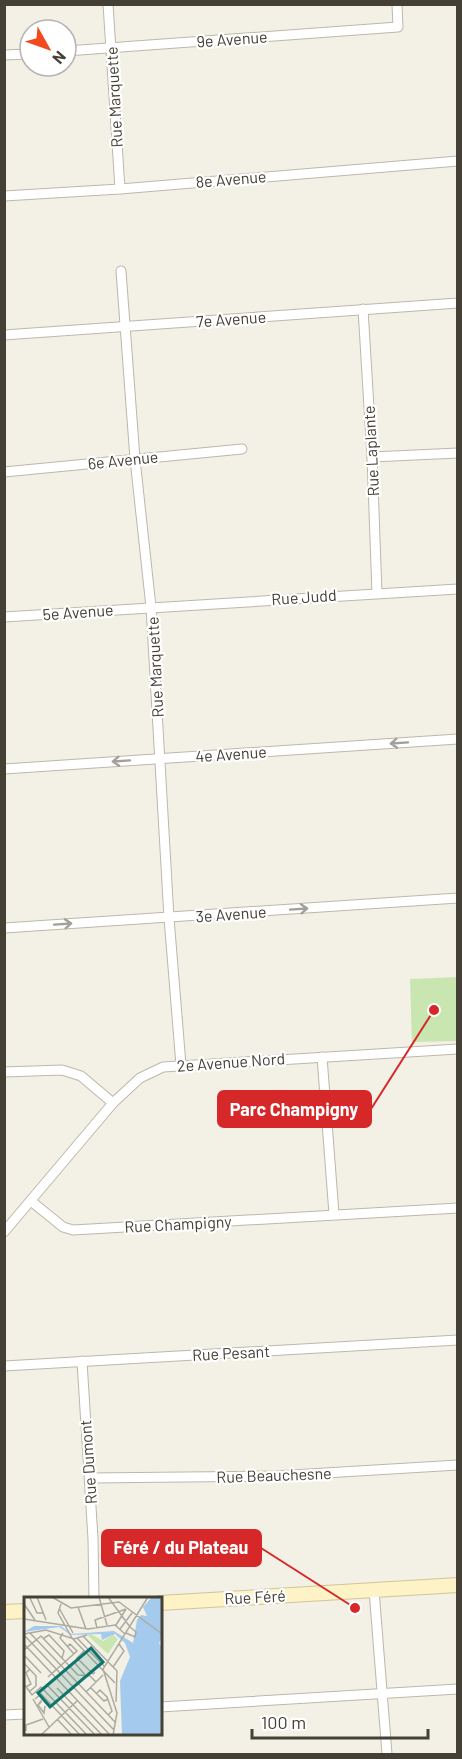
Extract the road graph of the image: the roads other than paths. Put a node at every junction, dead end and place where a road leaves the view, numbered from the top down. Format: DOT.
graph roads {
  1 [pos="108,4"];
  2 [pos="397,4"];
  3 [pos="111,48"];
  4 [pos="78,50"];
  5 [pos="458,161"];
  6 [pos="120,189"];
  7 [pos="4,196"];
  8 [pos="121,271"];
  9 [pos="458,303"];
  10 [pos="363,309"];
  11 [pos="125,327"];
  12 [pos="4,335"];
  13 [pos="242,449"];
  14 [pos="458,453"];
  15 [pos="372,457"];
  16 [pos="135,459"];
  17 [pos="4,472"];
  18 [pos="458,589"];
  19 [pos="377,592"];
  20 [pos="151,607"];
  21 [pos="4,617"];
  22 [pos="458,740"];
  23 [pos="160,759"];
  24 [pos="4,769"];
  25 [pos="458,898"];
  26 [pos="170,918"];
  27 [pos="4,928"];
  28 [pos="458,1049"];
  29 [pos="322,1057"];
  30 [pos="180,1065"];
  31 [pos="4,1072"];
  32 [pos="113,1103"];
  33 [pos="31,1201"];
  34 [pos="458,1208"];
  35 [pos="334,1214"];
  36 [pos="4,1232"];
  37 [pos="458,1341"];
  38 [pos="82,1361"];
  39 [pos="4,1366"];
  40 [pos="458,1465"];
  41 [pos="90,1478"];
  42 [pos="458,1585"];
  43 [pos="374,1590"];
  44 [pos="94,1597"];
  45 [pos="162,1603"];
  46 [pos="24,1611"];
  47 [pos="4,1612"];
  48 [pos="458,1689"];
  49 [pos="383,1695"];
  50 [pos="162,1707"];
  51 [pos="24,1714"];
  52 [pos="4,1715"];
  53 [pos="387,1755"];
  1 -- 3 [label="street, Rue Marquette"];
  2 -- 3 [label="street, 9e Avenue"];
  3 -- 4 [label="street, 9e Avenue"];
  3 -- 6 [label="street, Rue Marquette"];
  5 -- 6 [label="street, 8e Avenue"];
  6 -- 7 [label="street, 8e Avenue"];
  8 -- 11 [label="street, Rue Marquette"];
  9 -- 10 [label="street, 7e Avenue"];
  10 -- 11 [label="street, 7e Avenue"];
  10 -- 15 [label="street, Rue Laplante"];
  11 -- 12 [label="street, 7e Avenue"];
  11 -- 16 [label="street, Rue Marquette"];
  13 -- 16 [label="street, 6e Avenue"];
  14 -- 15 [label="street"];
  15 -- 19 [label="street, Rue Laplante"];
  16 -- 17 [label="street, 6e Avenue"];
  16 -- 20 [label="street, Rue Marquette"];
  18 -- 19 [label="street, Rue Judd"];
  19 -- 20 [label="street, Rue Judd"];
  20 -- 21 [label="street, 5e Avenue"];
  20 -- 23 [label="street, Rue Marquette"];
  22 -- 23 [label="street, 4e Avenue, one-way"];
  23 -- 24 [label="street, 4e Avenue, one-way"];
  23 -- 26 [label="street, Rue Marquette"];
  26 -- 25 [label="street, 3e Avenue, one-way"];
  27 -- 26 [label="street, 3e Avenue, one-way"];
  26 -- 30 [label="street, Rue Marquette"];
  28 -- 29 [label="street, 2e Avenue Nord"];
  29 -- 30 [label="street, 2e Avenue Nord"];
  29 -- 35 [label="street"];
  30 -- 32 [label="street, 2e Avenue Nord"];
  31 -- 32 [label="street"];
  32 -- 33 [label="street, 2e Avenue Nord"];
  33 -- 35 [label="street, Rue Champigny"];
  33 -- 36 [label="street, 2e Avenue Nord"];
  34 -- 35 [label="street, Rue Champigny"];
  37 -- 38 [label="street, Rue Pesant"];
  38 -- 39 [label="street, Rue Pesant"];
  38 -- 41 [label="street, Rue Dumont"];
  40 -- 41 [label="street, Rue Beauchesne"];
  41 -- 44 [label="street, Rue Dumont"];
  42 -- 43 [label="street, Rue Féré"];
  43 -- 45 [label="street, Rue Féré"];
  43 -- 49 [label="street"];
  46 -- 47 [label="street"];
  48 -- 49 [label="street"];
  49 -- 50 [label="street"];
  49 -- 53 [label="street"];
  51 -- 52 [label="street"];
}
